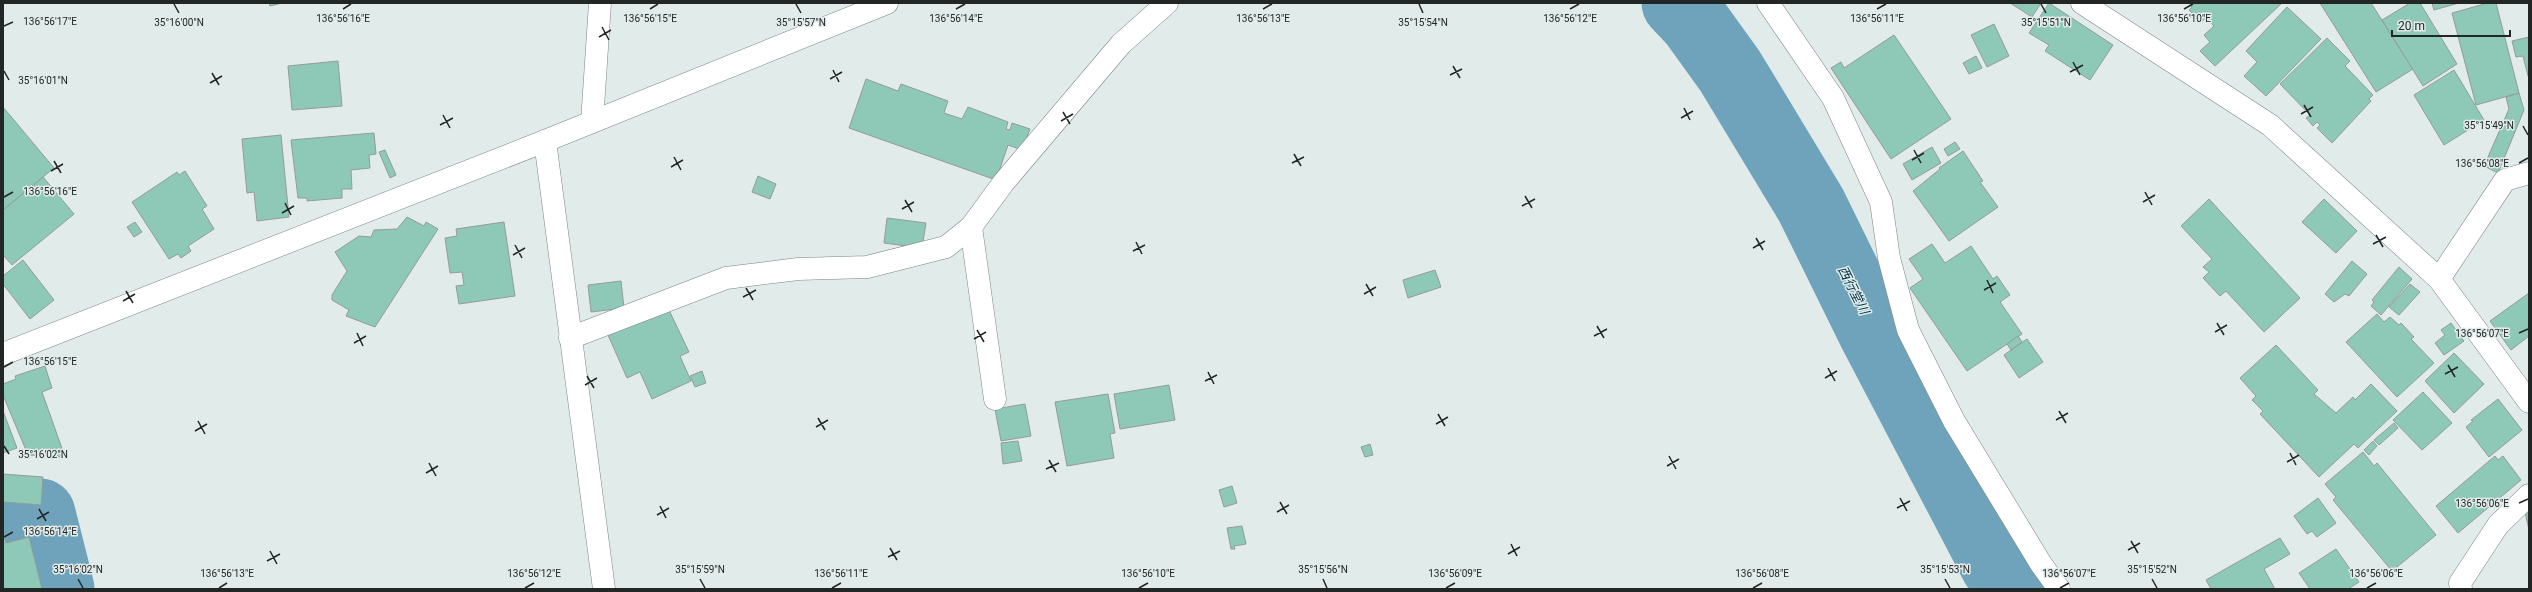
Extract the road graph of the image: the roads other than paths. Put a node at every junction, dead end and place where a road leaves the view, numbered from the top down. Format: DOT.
graph roads {
  1 [pos="600,3"];
  2 [pos="887,3"];
  3 [pos="1168,3"];
  4 [pos="1768,3"];
  5 [pos="2082,3"];
  6 [pos="592,122"];
  7 [pos="545,141"];
  8 [pos="2529,173"];
  9 [pos="971,227"];
  10 [pos="2439,279"];
  11 [pos="570,338"];
  12 [pos="3,354"];
  13 [pos="994,399"];
  14 [pos="2529,402"];
  15 [pos="2529,495"];
  16 [pos="604,589"];
  17 [pos="2059,589"];
  18 [pos="2460,589"];
  1 -- 6 [label="street"];
  2 -- 6 [label="street"];
  3 -- 9 [label="street"];
  4 -- 17 [label="street"];
  5 -- 10 [label="street"];
  6 -- 7 [label="street"];
  7 -- 11 [label="street"];
  7 -- 12 [label="street"];
  8 -- 10 [label="street"];
  9 -- 11 [label="street"];
  9 -- 13 [label="street"];
  10 -- 14 [label="street"];
  11 -- 16 [label="street"];
  15 -- 18 [label="street"];
}
